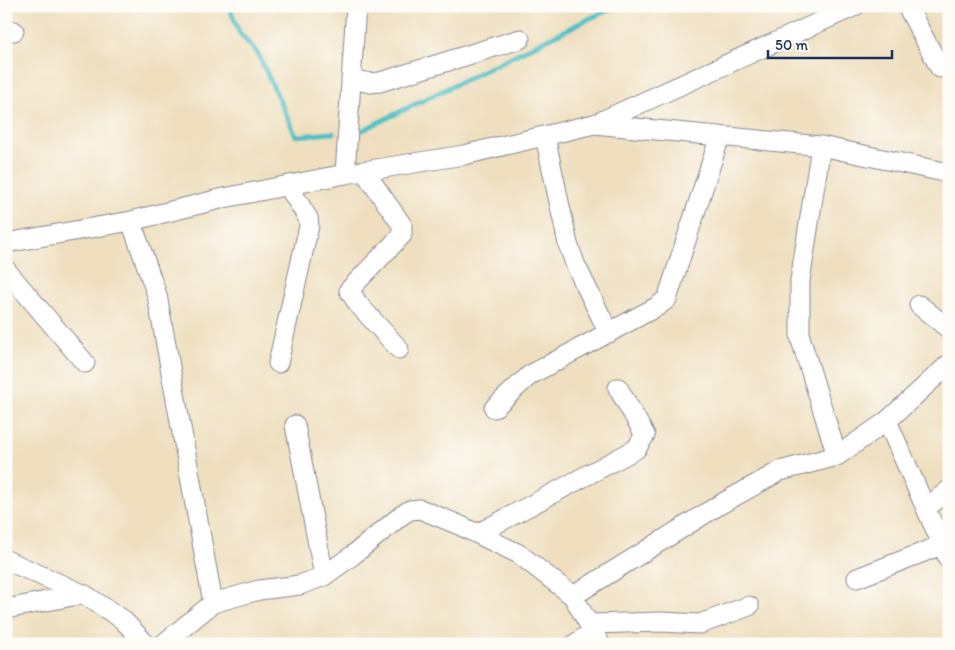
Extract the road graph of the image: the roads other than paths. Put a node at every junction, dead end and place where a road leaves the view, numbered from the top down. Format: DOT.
graph roads {
  1 [pos="356,6"];
  2 [pos="855,6"];
  3 [pos="907,6"];
  4 [pos="520,39"];
  5 [pos="940,68"];
  6 [pos="351,79"];
  7 [pos="594,124"];
  8 [pos="545,136"];
  9 [pos="720,136"];
  10 [pos="821,146"];
  11 [pos="364,171"];
  12 [pos="949,173"];
  13 [pos="345,174"];
  14 [pos="288,186"];
  15 [pos="131,221"];
  16 [pos="6,243"];
  17 [pos="6,270"];
  18 [pos="919,305"];
  19 [pos="949,329"];
  20 [pos="609,333"];
  21 [pos="399,349"];
  22 [pos="84,362"];
  23 [pos="278,363"];
  24 [pos="949,364"];
  25 [pos="618,388"];
  26 [pos="494,408"];
  27 [pos="887,421"];
  28 [pos="295,425"];
  29 [pos="837,456"];
  30 [pos="949,490"];
  31 [pos="926,508"];
  32 [pos="477,534"];
  33 [pos="945,552"];
  34 [pos="6,560"];
  35 [pos="324,576"];
  36 [pos="857,578"];
  37 [pos="83,594"];
  38 [pos="572,596"];
  39 [pos="213,602"];
  40 [pos="749,606"];
  41 [pos="6,609"];
  42 [pos="594,633"];
  43 [pos="146,644"];
  44 [pos="163,644"];
  45 [pos="575,644"];
  1 -- 6 [label="street"];
  2 -- 7 [label="street"];
  3 -- 5 [label="street"];
  4 -- 6 [label="street"];
  6 -- 13 [label="street"];
  7 -- 8 [label="street"];
  7 -- 9 [label="street"];
  8 -- 11 [label="street"];
  8 -- 20 [label="street"];
  9 -- 10 [label="street"];
  9 -- 20 [label="street"];
  10 -- 12 [label="street"];
  10 -- 29 [label="street"];
  11 -- 13 [label="street"];
  11 -- 21 [label="street"];
  13 -- 14 [label="street"];
  14 -- 15 [label="street"];
  14 -- 23 [label="street"];
  15 -- 16 [label="street"];
  15 -- 39 [label="street"];
  17 -- 22 [label="street"];
  18 -- 19 [label="street"];
  20 -- 26 [label="street"];
  24 -- 27 [label="street"];
  25 -- 32 [label="street"];
  27 -- 29 [label="street"];
  27 -- 31 [label="street"];
  28 -- 35 [label="street"];
  29 -- 38 [label="street"];
  30 -- 31 [label="street"];
  31 -- 33 [label="street"];
  32 -- 35 [label="street"];
  32 -- 38 [label="street"];
  33 -- 36 [label="street"];
  34 -- 37 [label="street"];
  35 -- 39 [label="street"];
  37 -- 41 [label="street"];
  37 -- 43 [label="street"];
  38 -- 42 [label="street"];
  39 -- 44 [label="street"];
  40 -- 42 [label="street"];
  42 -- 45 [label="street"];
}
